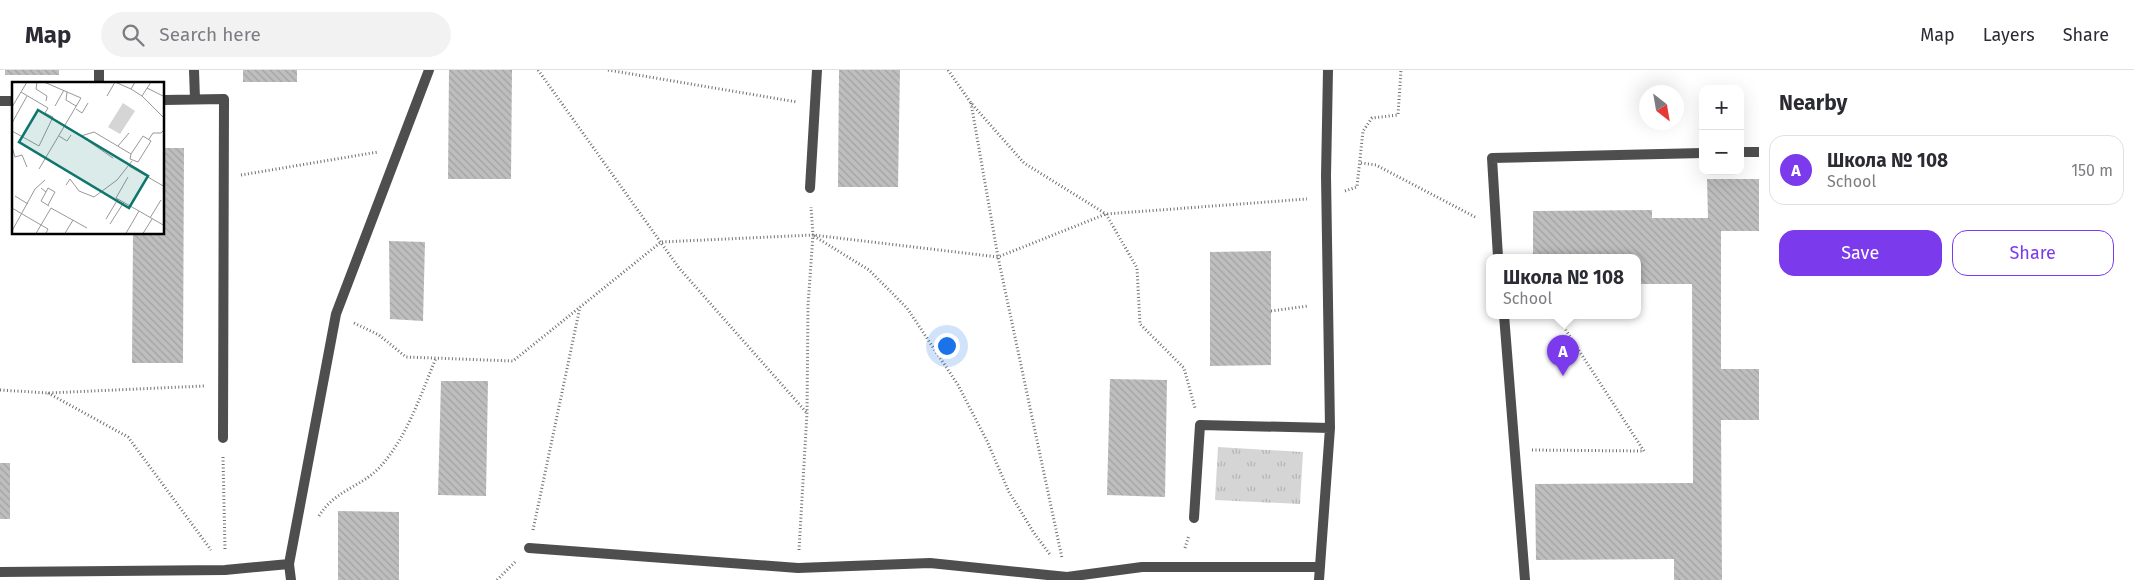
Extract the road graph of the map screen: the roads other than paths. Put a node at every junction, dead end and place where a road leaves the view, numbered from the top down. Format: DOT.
graph roads {
  1 [pos="194,70"];
  2 [pos="429,70"];
  3 [pos="817,70"];
  4 [pos="1328,70"];
  5 [pos="195,99"];
  6 [pos="165,100"];
  7 [pos="1744,152"];
  8 [pos="1759,152"];
  9 [pos="1699,153"];
  10 [pos="810,188"];
  11 [pos="1498,254"];
  12 [pos="1504,319"];
  13 [pos="1330,428"];
  14 [pos="223,438"];
  15 [pos="1194,518"];
  16 [pos="529,548"];
  17 [pos="289,564"];
  18 [pos="1320,567"];
  19 [pos="0,572"];
  20 [pos="1065,578"];
  21 [pos="291,580"];
  22 [pos="1319,580"];
  23 [pos="1525,580"];
  1 -- 5 [label="lane"];
  2 -- 17 [label="lane"];
  3 -- 10 [label="lane"];
  4 -- 13 [label="lane"];
  5 -- 6 [label="lane"];
  5 -- 14 [label="lane"];
  7 -- 8 [label="lane"];
  9 -- 11 [label="lane"];
  12 -- 23 [label="lane"];
  13 -- 15 [label="lane"];
  13 -- 18 [label="lane"];
  16 -- 20 [label="lane"];
  17 -- 19 [label="lane"];
  17 -- 21 [label="lane"];
  18 -- 20 [label="lane"];
  18 -- 22 [label="lane"];
}
